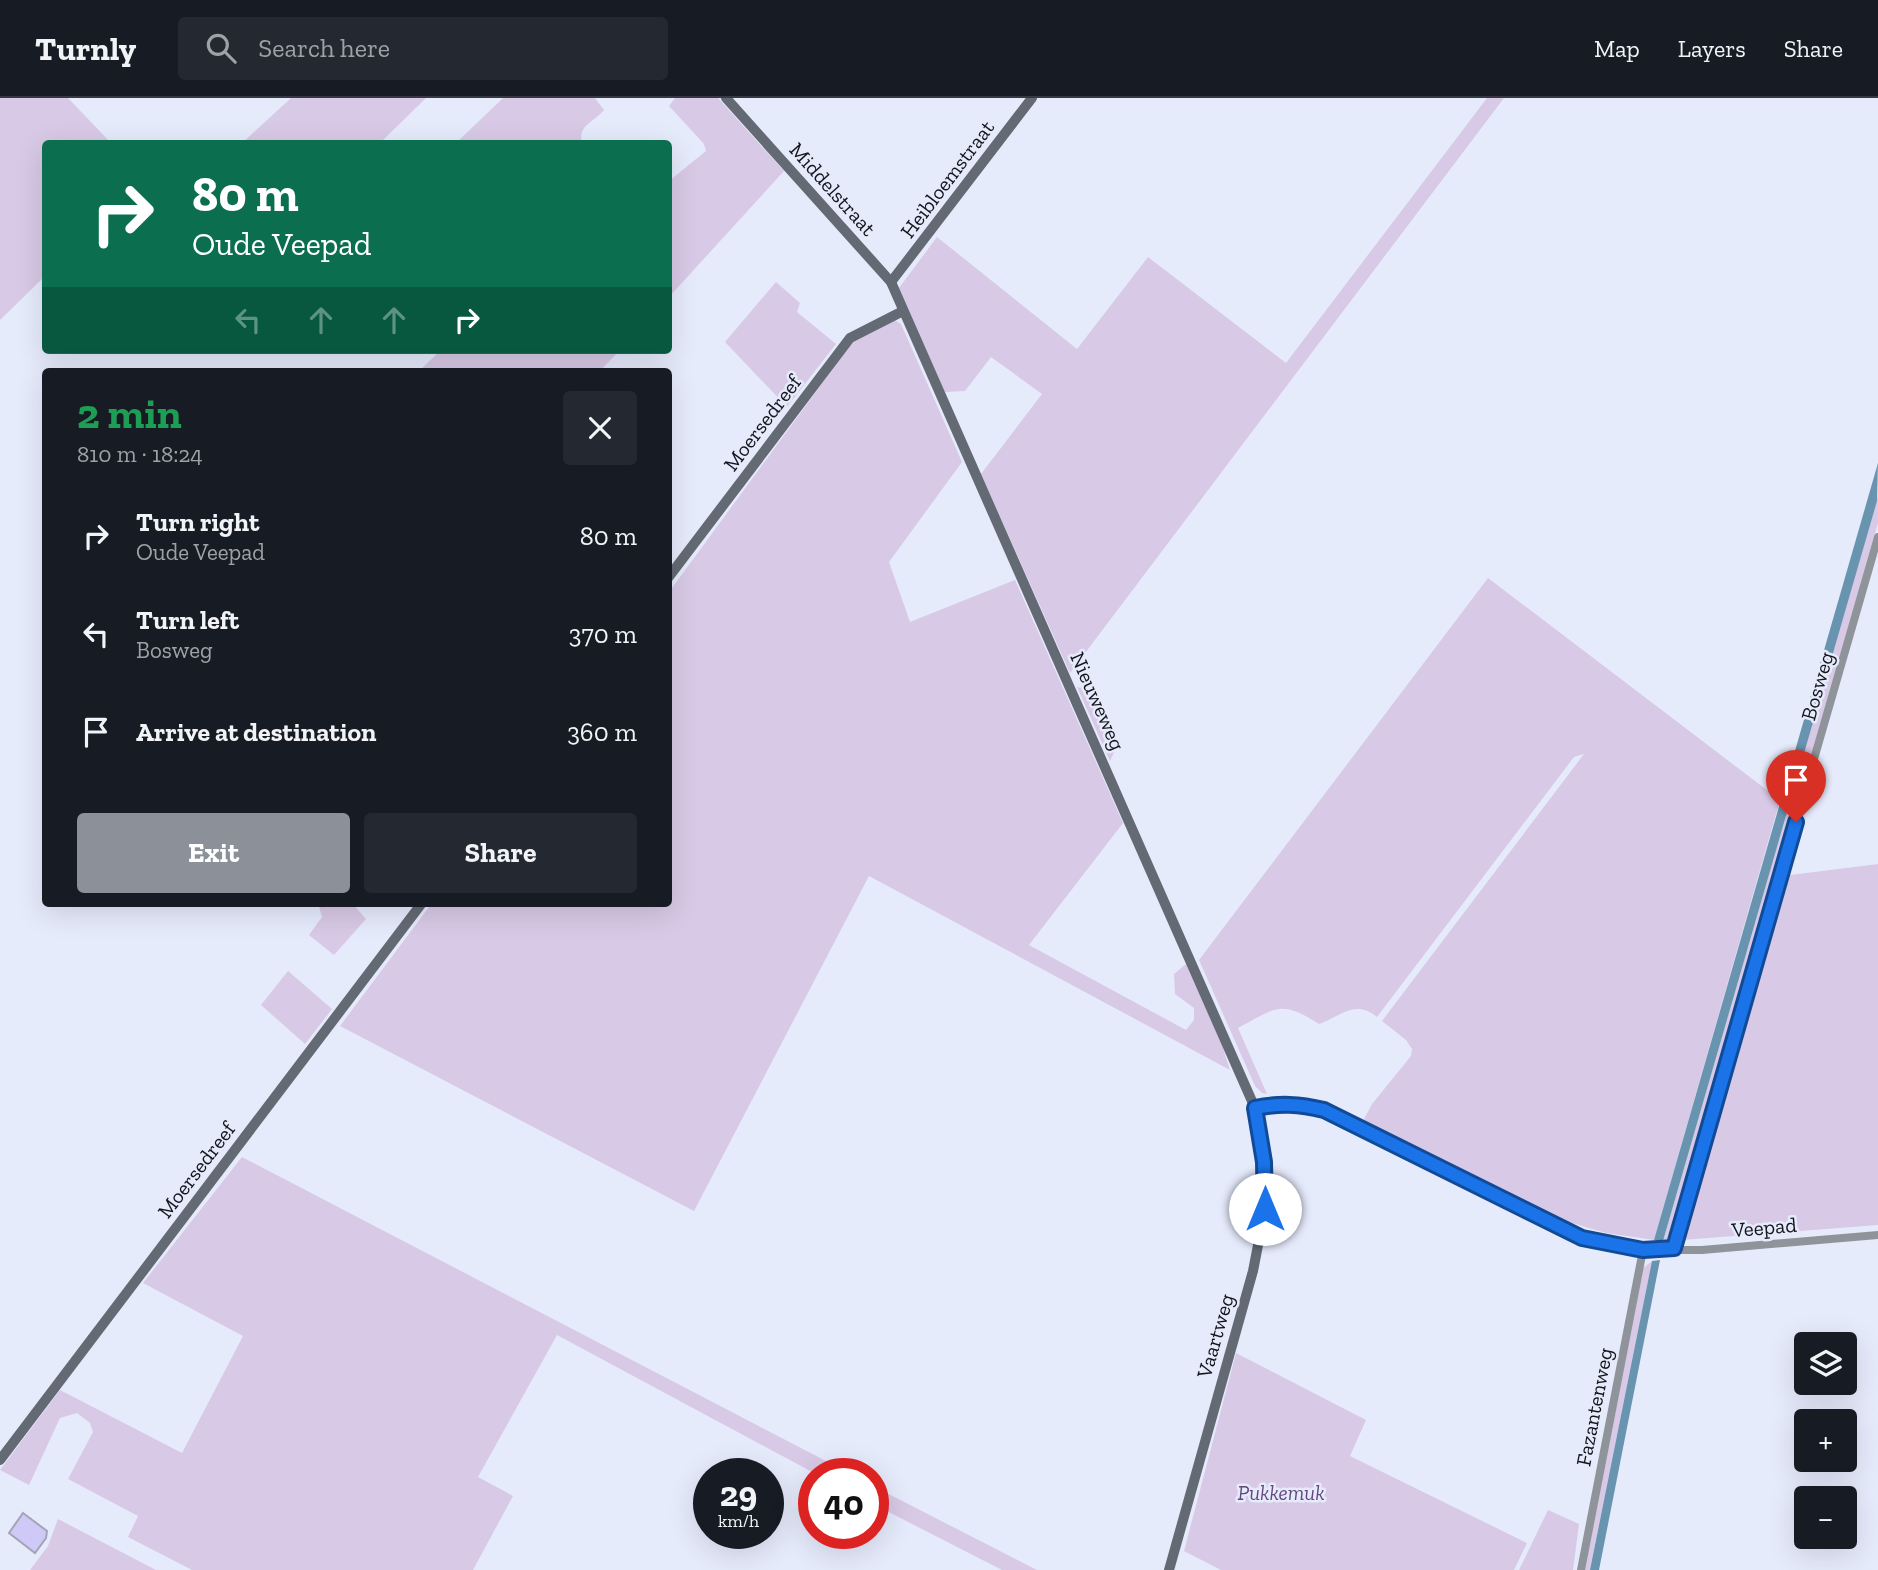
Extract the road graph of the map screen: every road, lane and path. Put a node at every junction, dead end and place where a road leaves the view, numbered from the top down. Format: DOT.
graph roads {
  1 [pos="726,98"];
  2 [pos="1032,98"];
  3 [pos="891,282"];
  4 [pos="903,311"];
  5 [pos="1878,537"];
  6 [pos="672,573"];
  7 [pos="419,907"];
  8 [pos="1255,1108"];
  9 [pos="1878,1235"];
  10 [pos="1674,1248"];
  11 [pos="1643,1250"];
  12 [pos="0,1460"];
  13 [pos="1169,1570"];
  14 [pos="1581,1570"];
  1 -- 3 [label="street, Middelstraat"];
  2 -- 3 [label="street, Heibloemstraat"];
  3 -- 4 [label="street, Middelstraat"];
  4 -- 6 [label="street, Moersedreef"];
  4 -- 8 [label="street, Nieuweweg"];
  5 -- 10 [label="street, Bosweg"];
  7 -- 12 [label="street, Moersedreef"];
  8 -- 11 [label="street, Veepad"];
  8 -- 13 [label="street, Vaartweg"];
  9 -- 10 [label="street, Veepad"];
  10 -- 11 [label="street, Veepad"];
  11 -- 14 [label="street, Fazantenweg"];
}
